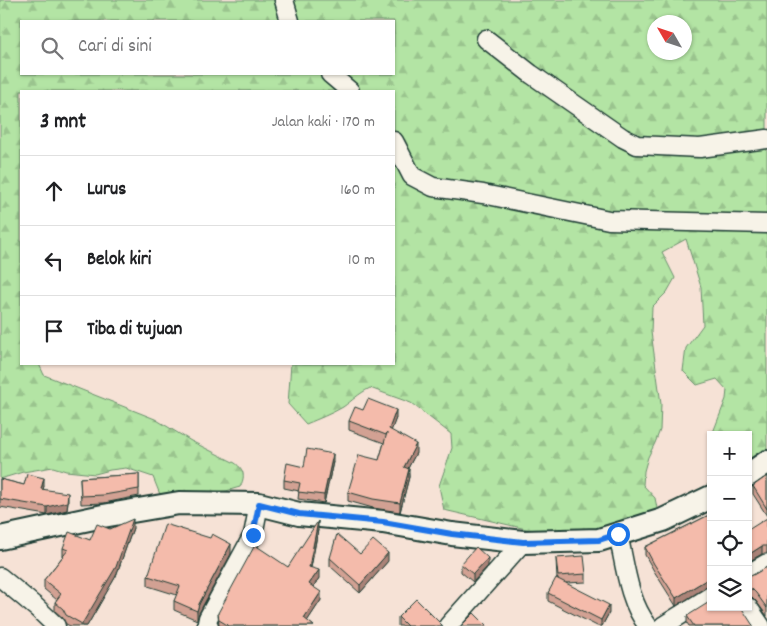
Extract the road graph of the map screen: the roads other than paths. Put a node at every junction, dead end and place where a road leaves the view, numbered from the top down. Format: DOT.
graph roads {
  1 [pos="284,0"];
  2 [pos="290,20"];
  3 [pos="486,39"];
  4 [pos="331,75"];
  5 [pos="349,90"];
  6 [pos="767,139"];
  7 [pos="395,143"];
  8 [pos="767,224"];
  9 [pos="767,462"];
  10 [pos="752,472"];
  11 [pos="707,499"];
  12 [pos="259,504"];
  13 [pos="618,534"];
  14 [pos="0,538"];
  15 [pos="523,542"];
  16 [pos="767,563"];
  17 [pos="752,572"];
  18 [pos="0,577"];
  19 [pos="707,599"];
  20 [pos="751,611"];
  21 [pos="667,625"];
  22 [pos="56,626"];
  23 [pos="209,626"];
  24 [pos="448,626"];
  25 [pos="648,626"];
  26 [pos="761,626"];
  1 -- 2 [label="street"];
  3 -- 6 [label="street"];
  4 -- 5 [label="street"];
  7 -- 8 [label="street"];
  9 -- 10 [label="main road"];
  11 -- 13 [label="main road"];
  12 -- 14 [label="main road"];
  12 -- 15 [label="main road"];
  12 -- 23 [label="street"];
  13 -- 15 [label="main road"];
  13 -- 25 [label="street"];
  15 -- 24 [label="street"];
  16 -- 17 [label="street"];
  18 -- 22 [label="street"];
  19 -- 21 [label="street"];
  20 -- 26 [label="street"];
}
